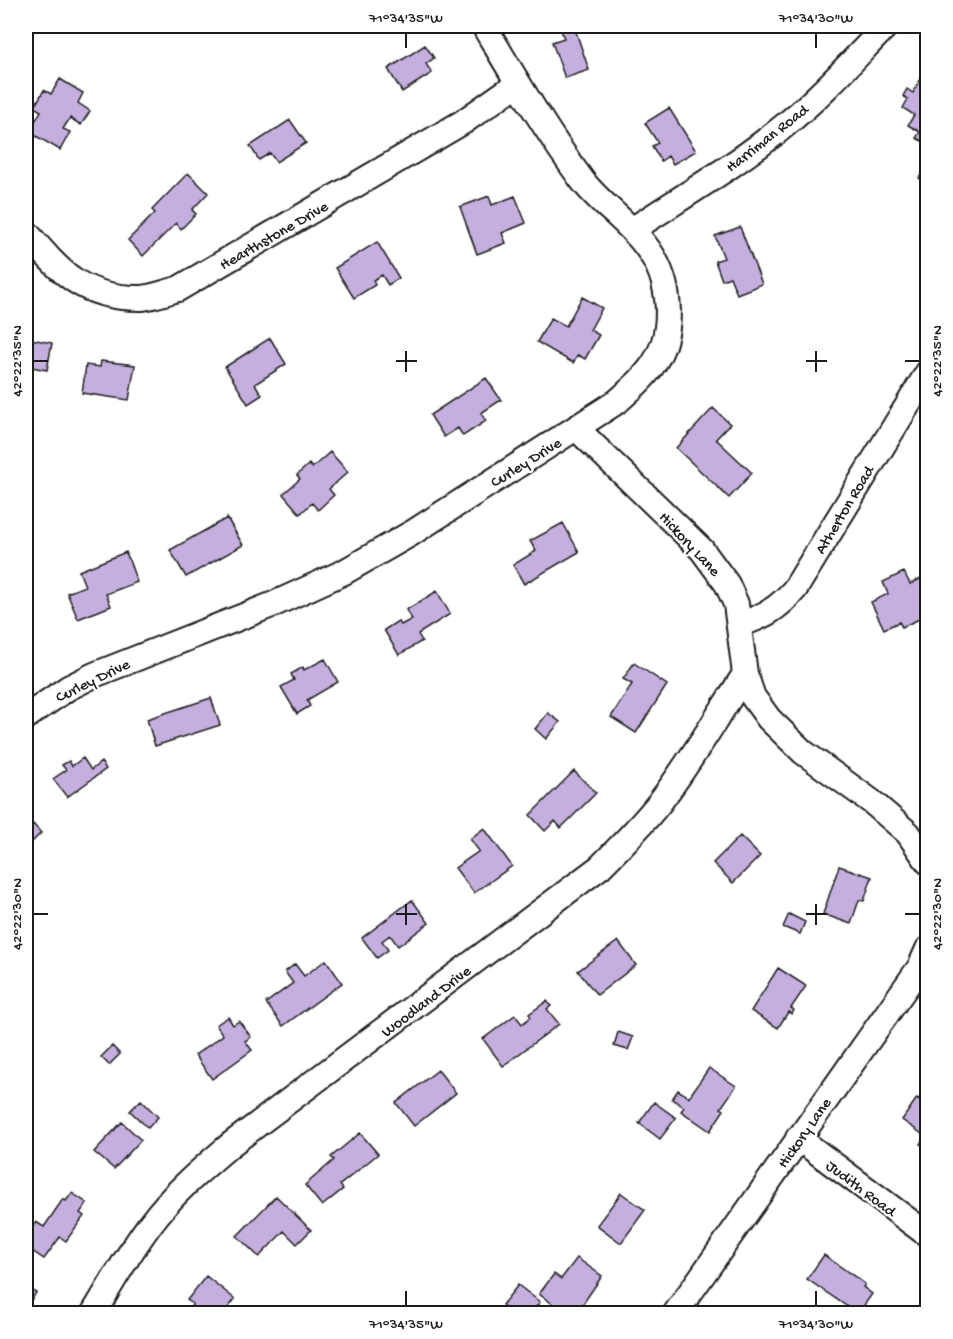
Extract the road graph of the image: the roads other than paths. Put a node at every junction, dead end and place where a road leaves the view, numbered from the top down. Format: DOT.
graph roads {
  1 [pos="484,26"];
  2 [pos="886,26"];
  3 [pos="517,84"];
  4 [pos="632,230"];
  5 [pos="26,232"];
  6 [pos="927,372"];
  7 [pos="576,428"];
  8 [pos="739,625"];
  9 [pos="745,674"];
  10 [pos="26,717"];
  11 [pos="927,862"];
  12 [pos="927,949"];
  13 [pos="798,1138"];
  14 [pos="927,1235"];
  15 [pos="93,1314"];
  16 [pos="675,1314"];
  1 -- 3 [label="street, Curley Drive"];
  2 -- 4 [label="street, Harriman Road"];
  3 -- 4 [label="street, Curley Drive"];
  3 -- 5 [label="street, Hearthstone Drive"];
  4 -- 7 [label="street, Curley Drive"];
  6 -- 8 [label="street, Atherton Road"];
  7 -- 8 [label="street, Hickory Lane"];
  7 -- 10 [label="street, Curley Drive"];
  8 -- 9 [label="street, Hickory Lane"];
  9 -- 11 [label="street, Hickory Lane"];
  9 -- 15 [label="street, Woodland Drive"];
  12 -- 13 [label="street, Hickory Lane"];
  13 -- 14 [label="street, Judith Road"];
  13 -- 16 [label="street, Hickory Lane"];
}
